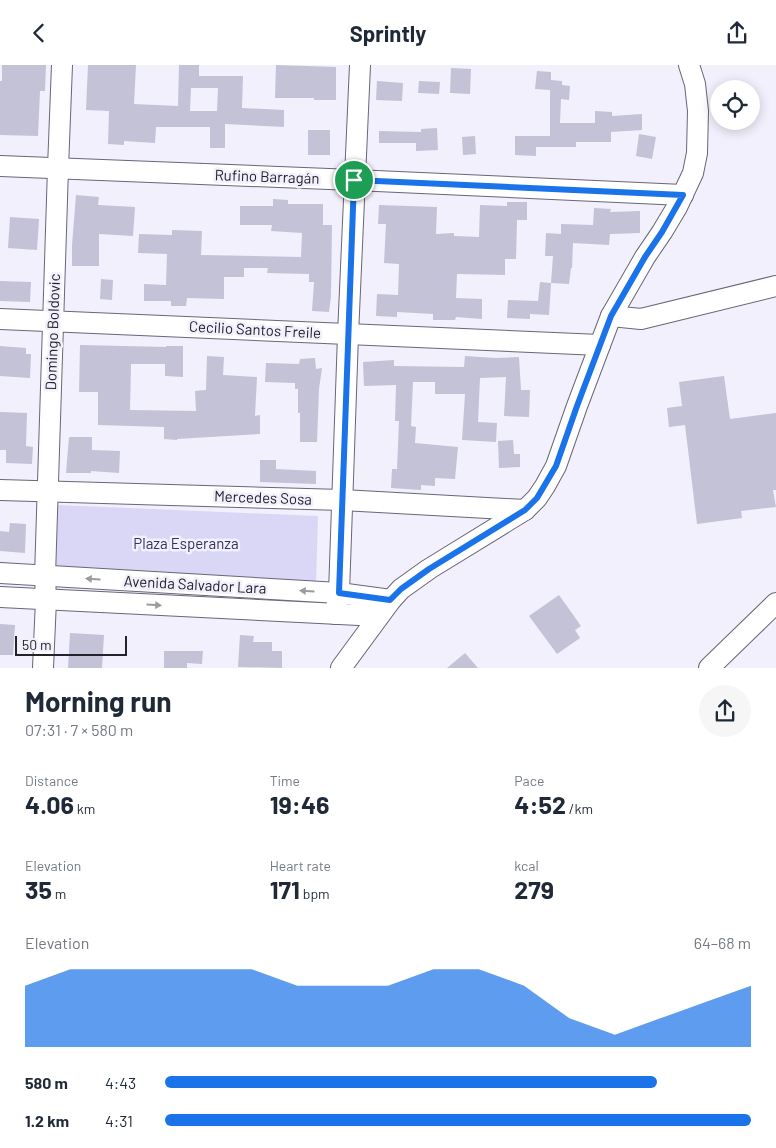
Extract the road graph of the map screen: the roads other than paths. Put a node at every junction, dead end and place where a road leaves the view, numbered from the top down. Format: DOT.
graph roads {
  1 [pos="62,65"];
  2 [pos="360,65"];
  3 [pos="689,65"];
  4 [pos="0,166"];
  5 [pos="58,168"];
  6 [pos="354,180"];
  7 [pos="683,195"];
  8 [pos="776,286"];
  9 [pos="611,316"];
  10 [pos="0,319"];
  11 [pos="54,321"];
  12 [pos="348,335"];
  13 [pos="600,345"];
  14 [pos="0,490"];
  15 [pos="48,492"];
  16 [pos="342,500"];
  17 [pos="525,510"];
  18 [pos="0,573"];
  19 [pos="45,576"];
  20 [pos="339,593"];
  21 [pos="0,597"];
  22 [pos="46,600"];
  23 [pos="390,600"];
  24 [pos="776,603"];
  25 [pos="334,614"];
  26 [pos="378,616"];
  27 [pos="43,668"];
  28 [pos="341,668"];
  29 [pos="709,668"];
  1 -- 5 [label="street, Domingo Boldovic"];
  2 -- 6 [label="street"];
  3 -- 7 [label="street"];
  4 -- 5 [label="street, Rufino Barragán"];
  5 -- 6 [label="street, Rufino Barragán"];
  5 -- 11 [label="street, Domingo Boldovic"];
  6 -- 7 [label="street, Rufino Barragán"];
  6 -- 12 [label="street"];
  7 -- 9 [label="street"];
  8 -- 9 [label="street"];
  9 -- 13 [label="street"];
  10 -- 11 [label="street, Cecilio Santos Freile"];
  11 -- 12 [label="street, Cecilio Santos Freile"];
  11 -- 15 [label="street, Domingo Boldovic"];
  12 -- 13 [label="street, Cecilio Santos Freile"];
  12 -- 16 [label="street"];
  13 -- 17 [label="street"];
  14 -- 15 [label="street, Mercedes Sosa"];
  15 -- 16 [label="street, Mercedes Sosa"];
  15 -- 19 [label="street, Domingo Boldovic"];
  16 -- 17 [label="street, Mercedes Sosa"];
  16 -- 20 [label="street"];
  17 -- 23 [label="street"];
  18 -- 19 [label="street, Avenida Salvador Lara"];
  20 -- 19 [label="street, Avenida Salvador Lara, one-way"];
  19 -- 22 [label="street, Domingo Boldovic"];
  20 -- 23 [label="street, Avenida Salvador Lara"];
  20 -- 25 [label="street"];
  21 -- 22 [label="street, Avenida Salvador Lara"];
  22 -- 25 [label="street, Avenida Salvador Lara, one-way"];
  22 -- 27 [label="street, Domingo Boldovic"];
  23 -- 26 [label="street"];
  24 -- 29 [label="street"];
  25 -- 26 [label="street, Avenida Salvador Lara"];
  26 -- 28 [label="street"];
}
